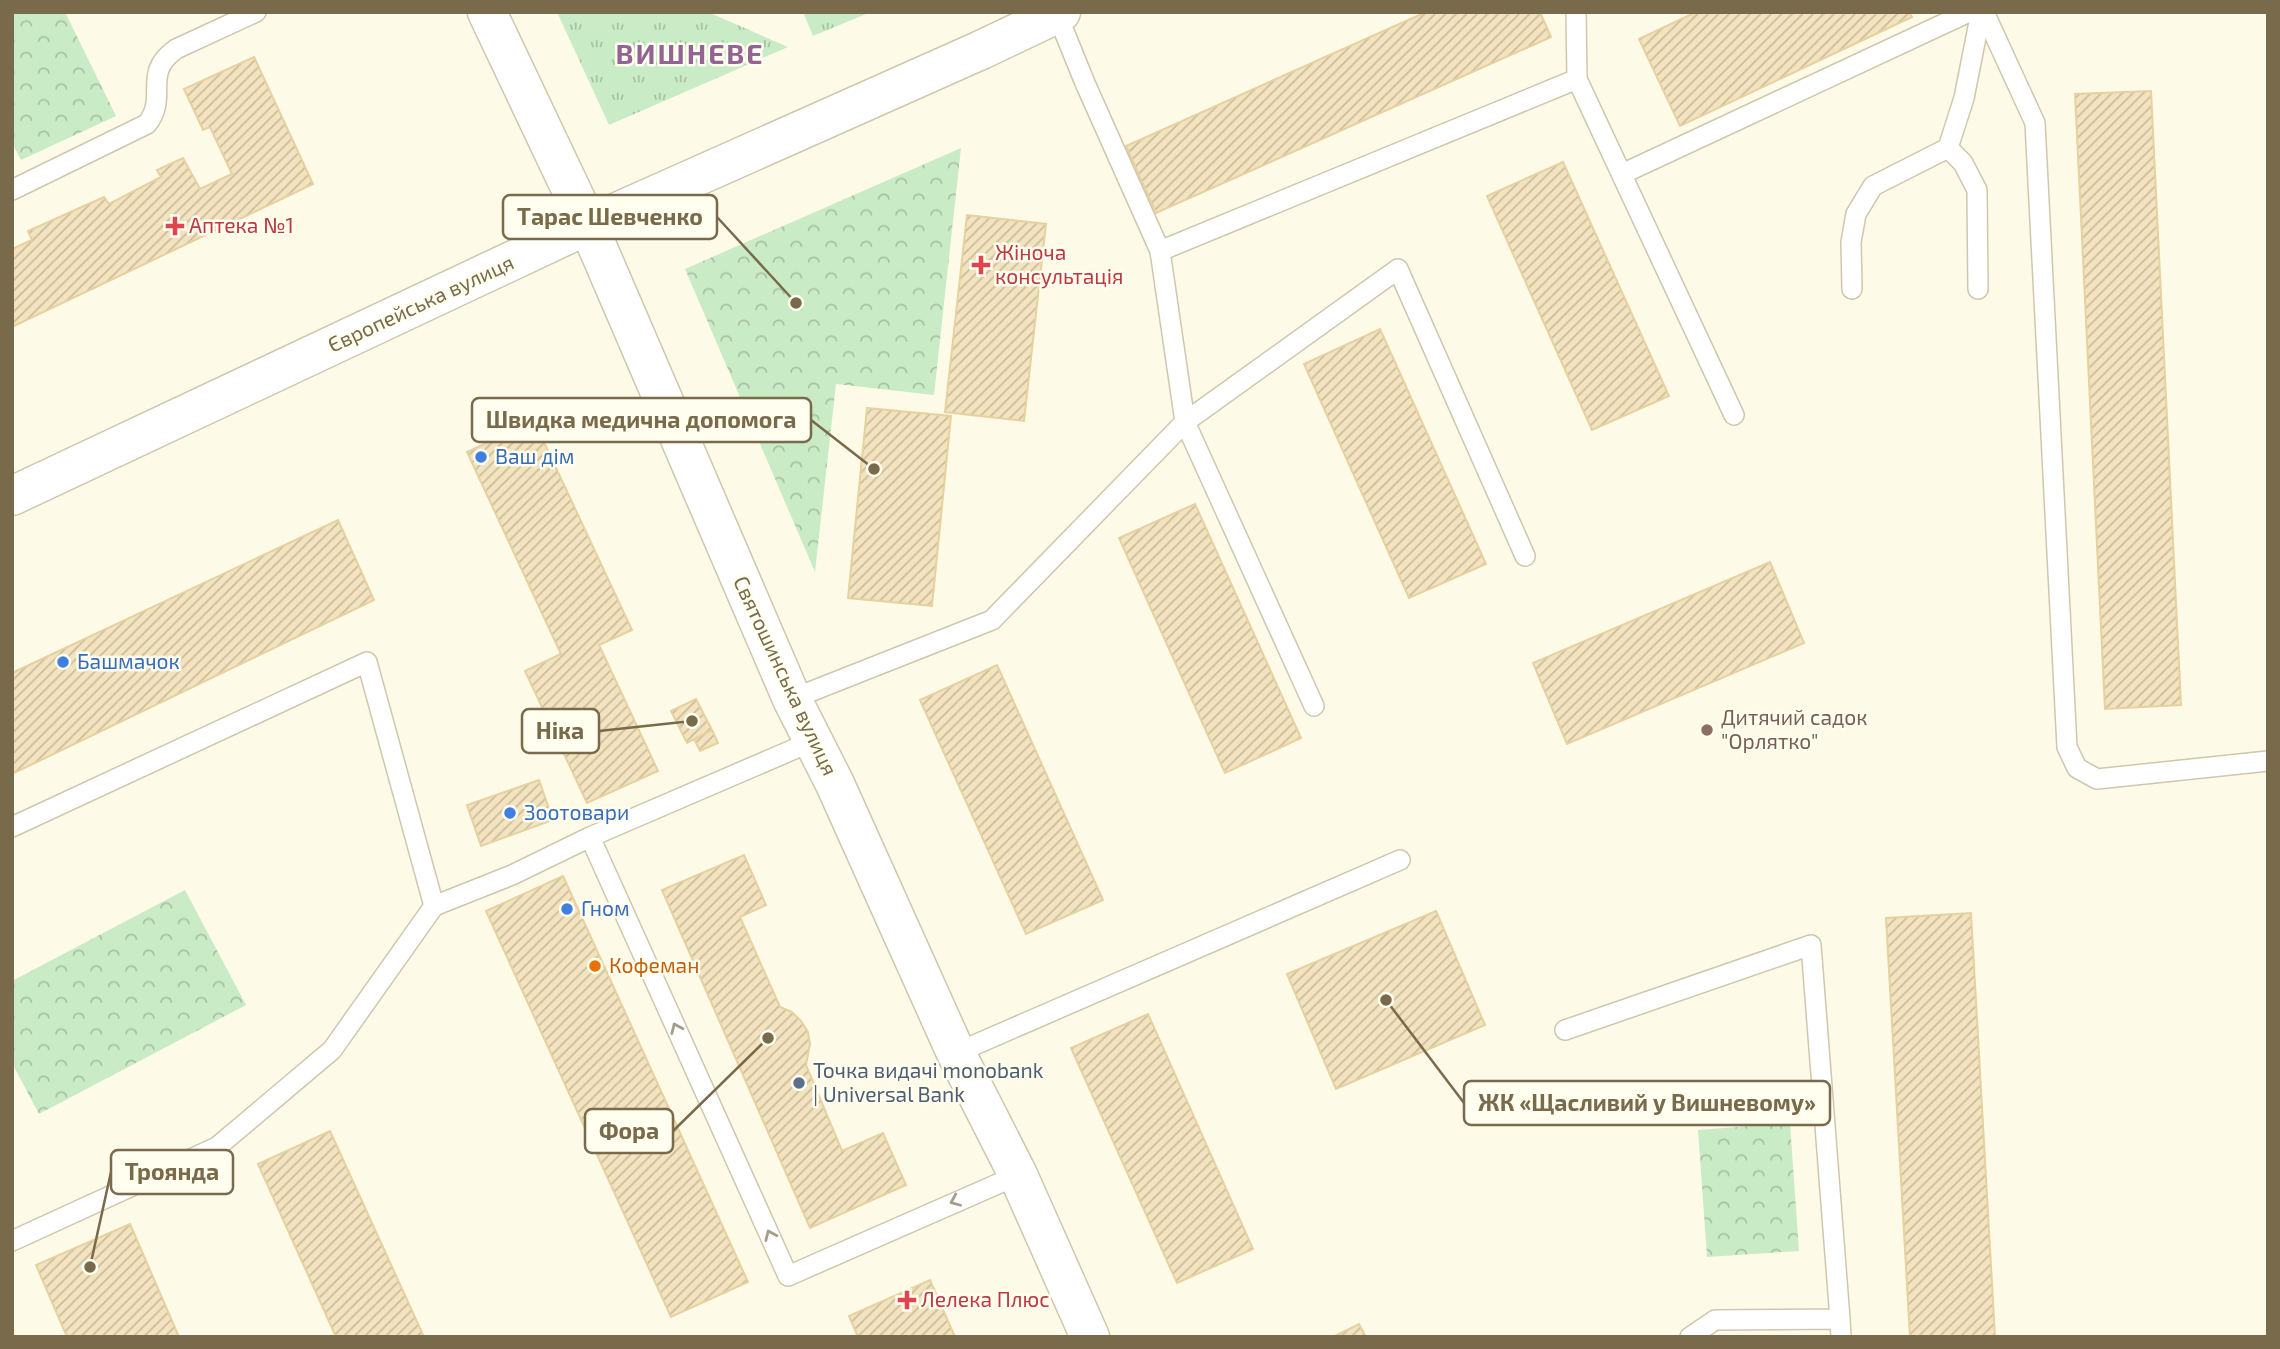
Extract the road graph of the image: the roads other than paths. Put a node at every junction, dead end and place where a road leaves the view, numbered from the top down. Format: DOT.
graph roads {
  1 [pos="256,12"];
  2 [pos="487,12"];
  3 [pos="1576,12"];
  4 [pos="1969,12"];
  5 [pos="1982,12"];
  6 [pos="1059,13"];
  7 [pos="1577,79"];
  8 [pos="1948,148"];
  9 [pos="1622,174"];
  10 [pos="12,190"];
  11 [pos="588,226"];
  12 [pos="1160,251"];
  13 [pos="1852,289"];
  14 [pos="1978,289"];
  15 [pos="1734,415"];
  16 [pos="1185,422"];
  17 [pos="12,496"];
  18 [pos="1525,556"];
  19 [pos="792,699"];
  20 [pos="1314,706"];
  21 [pos="813,741"];
  22 [pos="2268,761"];
  23 [pos="12,827"];
  24 [pos="590,837"];
  25 [pos="1400,860"];
  26 [pos="434,906"];
  27 [pos="1565,1030"];
  28 [pos="956,1054"];
  29 [pos="1017,1175"];
  30 [pos="12,1241"];
  31 [pos="1841,1328"];
  32 [pos="1090,1337"];
  33 [pos="1690,1337"];
  1 -- 10 [label="lane"];
  2 -- 11 [label="street, Святошинська вулиця"];
  3 -- 7 [label="lane"];
  4 -- 9 [label="lane"];
  5 -- 8 [label="lane"];
  5 -- 22 [label="lane"];
  6 -- 11 [label="street, Європейська вулиця"];
  6 -- 12 [label="lane"];
  7 -- 9 [label="lane"];
  7 -- 12 [label="lane"];
  8 -- 13 [label="lane"];
  8 -- 14 [label="lane"];
  9 -- 15 [label="lane"];
  11 -- 17 [label="street, Європейська вулиця"];
  11 -- 19 [label="street, Святошинська вулиця"];
  12 -- 16 [label="lane"];
  16 -- 18 [label="lane"];
  16 -- 19 [label="lane"];
  16 -- 20 [label="lane"];
  19 -- 21 [label="street, Святошинська вулиця"];
  21 -- 24 [label="lane"];
  21 -- 28 [label="street, Святошинська вулиця"];
  23 -- 26 [label="lane"];
  24 -- 26 [label="lane"];
  29 -- 24 [label="lane, one-way"];
  25 -- 28 [label="lane"];
  26 -- 30 [label="lane"];
  27 -- 31 [label="lane"];
  28 -- 29 [label="street, Святошинська вулиця"];
  29 -- 32 [label="street, Святошинська вулиця"];
  31 -- 33 [label="lane"];
}
